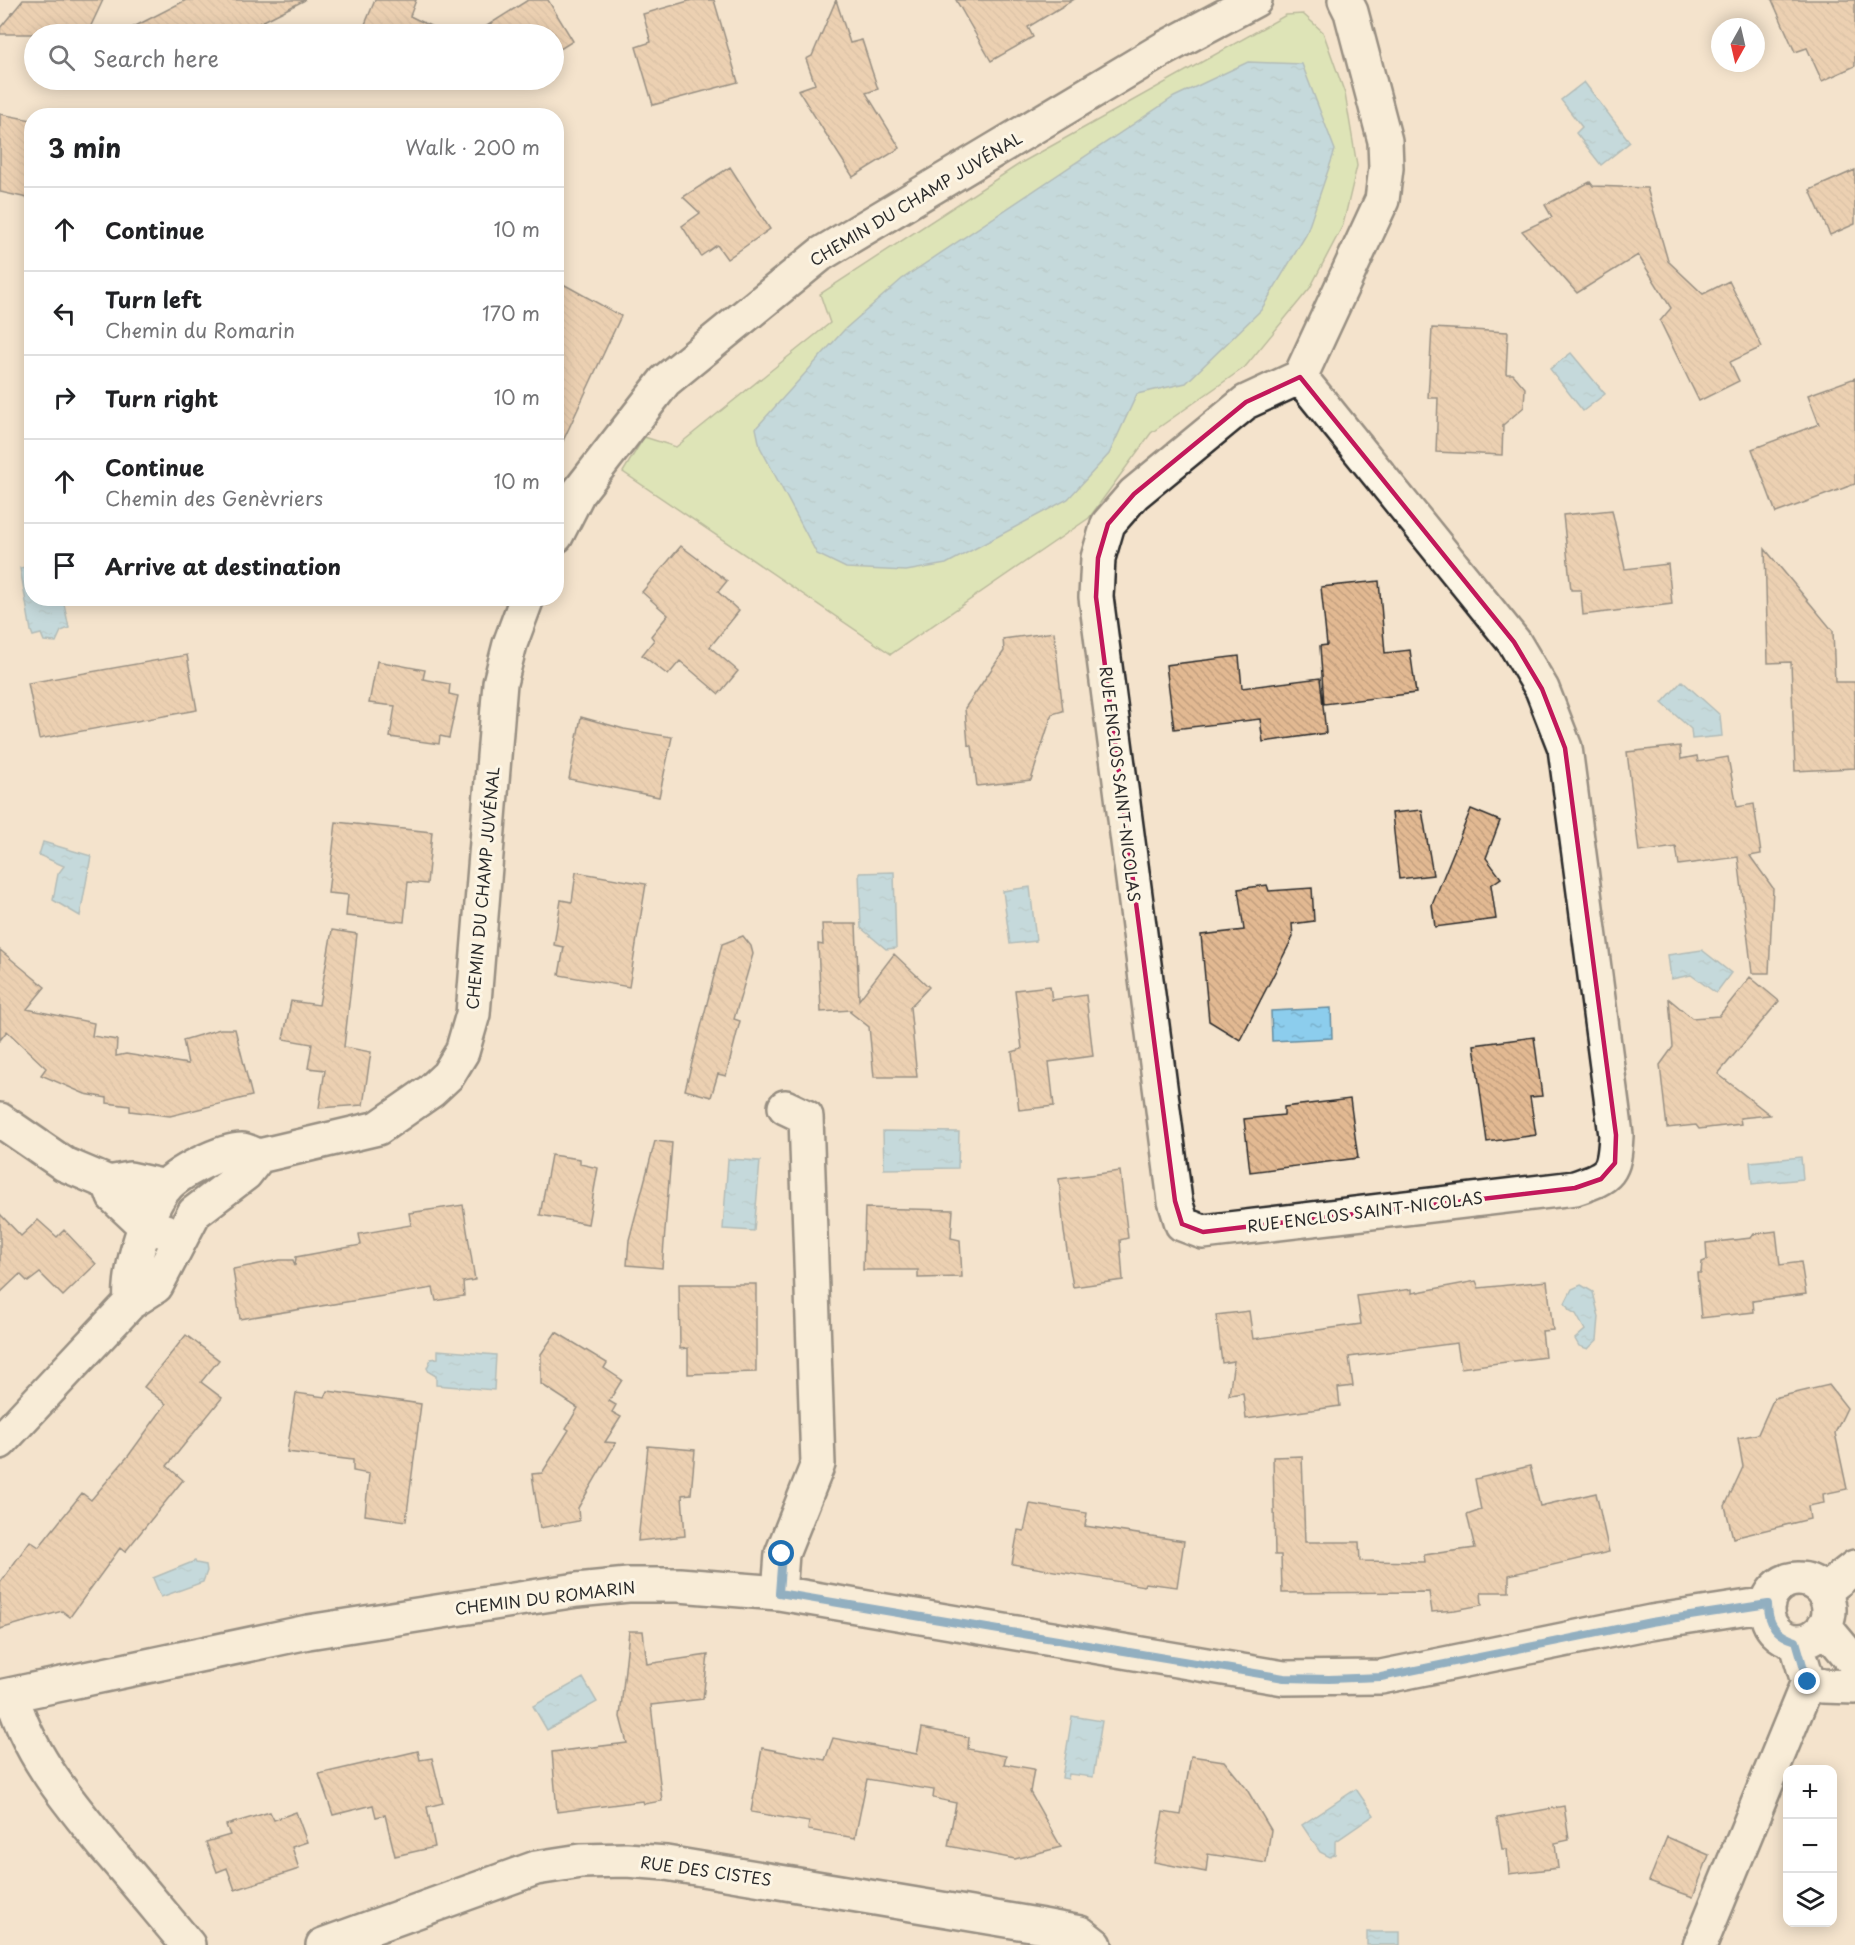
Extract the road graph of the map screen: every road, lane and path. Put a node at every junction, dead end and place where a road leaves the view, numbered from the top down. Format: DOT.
graph roads {
  1 [pos="1255,0"];
  2 [pos="1345,0"];
  3 [pos="1300,376"];
  4 [pos="567,488"];
  5 [pos="524,606"];
  6 [pos="785,1107"];
  7 [pos="0,1120"];
  8 [pos="259,1156"];
  9 [pos="109,1183"];
  10 [pos="166,1187"];
  11 [pos="146,1227"];
  12 [pos="185,1227"];
  13 [pos="131,1302"];
  14 [pos="0,1442"];
  15 [pos="1855,1567"];
  16 [pos="1823,1592"];
  17 [pos="779,1593"];
  18 [pos="1768,1604"];
  19 [pos="1824,1626"];
  20 [pos="1796,1641"];
  21 [pos="1855,1663"];
  22 [pos="1808,1682"];
  23 [pos="1855,1687"];
  24 [pos="6,1696"];
  25 [pos="188,1945"];
  26 [pos="322,1945"];
  27 [pos="1095,1945"];
  28 [pos="1700,1945"];
  1 -- 4 [label="street, CHEMIN DU CHAMP JUVÉNAL"];
  2 -- 3 [label="street"];
  3 -- 3 [label="street, RUE ENCLOS SAINT-NICOLAS"];
  5 -- 8 [label="street, CHEMIN DU CHAMP JUVÉNAL"];
  6 -- 17 [label="street"];
  7 -- 9 [label="street"];
  8 -- 10 [label="street, CHEMIN DU CHAMP JUVÉNAL"];
  8 -- 12 [label="street"];
  9 -- 10 [label="street"];
  9 -- 11 [label="street"];
  10 -- 11 [label="street, CHEMIN DU CHAMP JUVÉNAL"];
  10 -- 12 [label="street"];
  11 -- 12 [label="street"];
  11 -- 13 [label="street, CHEMIN DU CHAMP JUVÉNAL"];
  12 -- 13 [label="street"];
  13 -- 14 [label="street"];
  15 -- 16 [label="street"];
  16 -- 18 [label="street"];
  16 -- 19 [label="street"];
  17 -- 18 [label="street, CHEMIN DU ROMARIN"];
  17 -- 24 [label="street, CHEMIN DU ROMARIN"];
  18 -- 20 [label="street"];
  19 -- 20 [label="street"];
  19 -- 21 [label="street"];
  20 -- 22 [label="street"];
  22 -- 23 [label="street"];
  22 -- 28 [label="street"];
  24 -- 25 [label="street"];
  26 -- 27 [label="street, RUE DES CISTES"];
}
